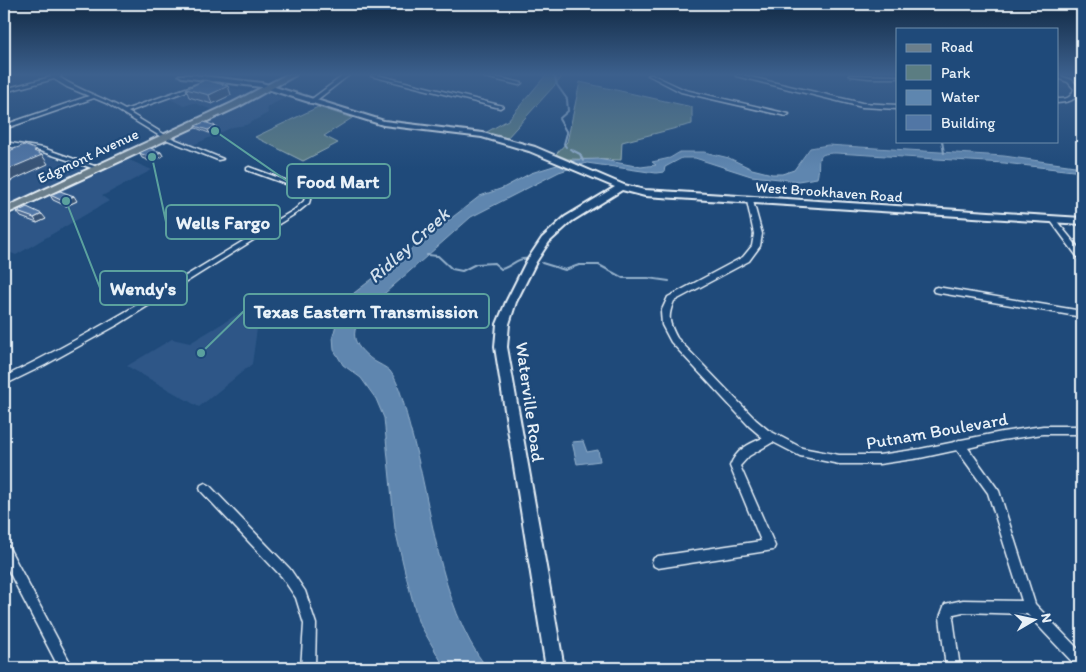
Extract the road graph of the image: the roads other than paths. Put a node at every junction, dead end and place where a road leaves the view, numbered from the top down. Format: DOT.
graph roads {
  1 [pos="65,106"];
  2 [pos="114,106"];
  3 [pos="140,106"];
  4 [pos="230,106"];
  5 [pos="326,106"];
  6 [pos="750,106"];
  7 [pos="124,112"];
  8 [pos="786,114"];
  9 [pos="4,127"];
  10 [pos="165,137"];
  11 [pos="4,144"];
  12 [pos="220,159"];
  13 [pos="97,168"];
  14 [pos="249,169"];
  15 [pos="621,187"];
  16 [pos="750,201"];
  17 [pos="4,212"];
  18 [pos="1053,220"];
  19 [pos="1082,221"];
  20 [pos="1082,257"];
  21 [pos="936,290"];
  22 [pos="1082,314"];
  23 [pos="4,381"];
  24 [pos="1082,430"];
  25 [pos="772,438"];
  26 [pos="959,444"];
  27 [pos="205,488"];
  28 [pos="4,550"];
  29 [pos="658,562"];
  30 [pos="1030,608"];
  31 [pos="1082,662"];
  32 [pos="66,668"];
  33 [pos="308,668"];
  34 [pos="556,668"];
  35 [pos="953,668"];
  1 -- 9 [label="street"];
  2 -- 7 [label="street"];
  3 -- 7 [label="street"];
  4 -- 10 [label="main road, Edgmont Avenue"];
  5 -- 15 [label="street, West Brookhaven Road"];
  6 -- 8 [label="street"];
  7 -- 10 [label="street"];
  10 -- 12 [label="street"];
  10 -- 13 [label="main road, Edgmont Avenue"];
  11 -- 13 [label="street"];
  13 -- 17 [label="main road, Edgmont Avenue"];
  14 -- 23 [label="street"];
  15 -- 16 [label="street, West Brookhaven Road"];
  15 -- 34 [label="street, Waterville Road"];
  16 -- 18 [label="street, West Brookhaven Road"];
  16 -- 25 [label="street, Putnam Boulevard"];
  18 -- 19 [label="street, West Brookhaven Road"];
  18 -- 20 [label="street"];
  21 -- 22 [label="street"];
  24 -- 26 [label="street, Putnam Boulevard"];
  25 -- 26 [label="street, Putnam Boulevard"];
  25 -- 29 [label="street"];
  26 -- 30 [label="street"];
  27 -- 33 [label="street"];
  28 -- 32 [label="street"];
  30 -- 31 [label="street"];
  30 -- 35 [label="street"];
}
